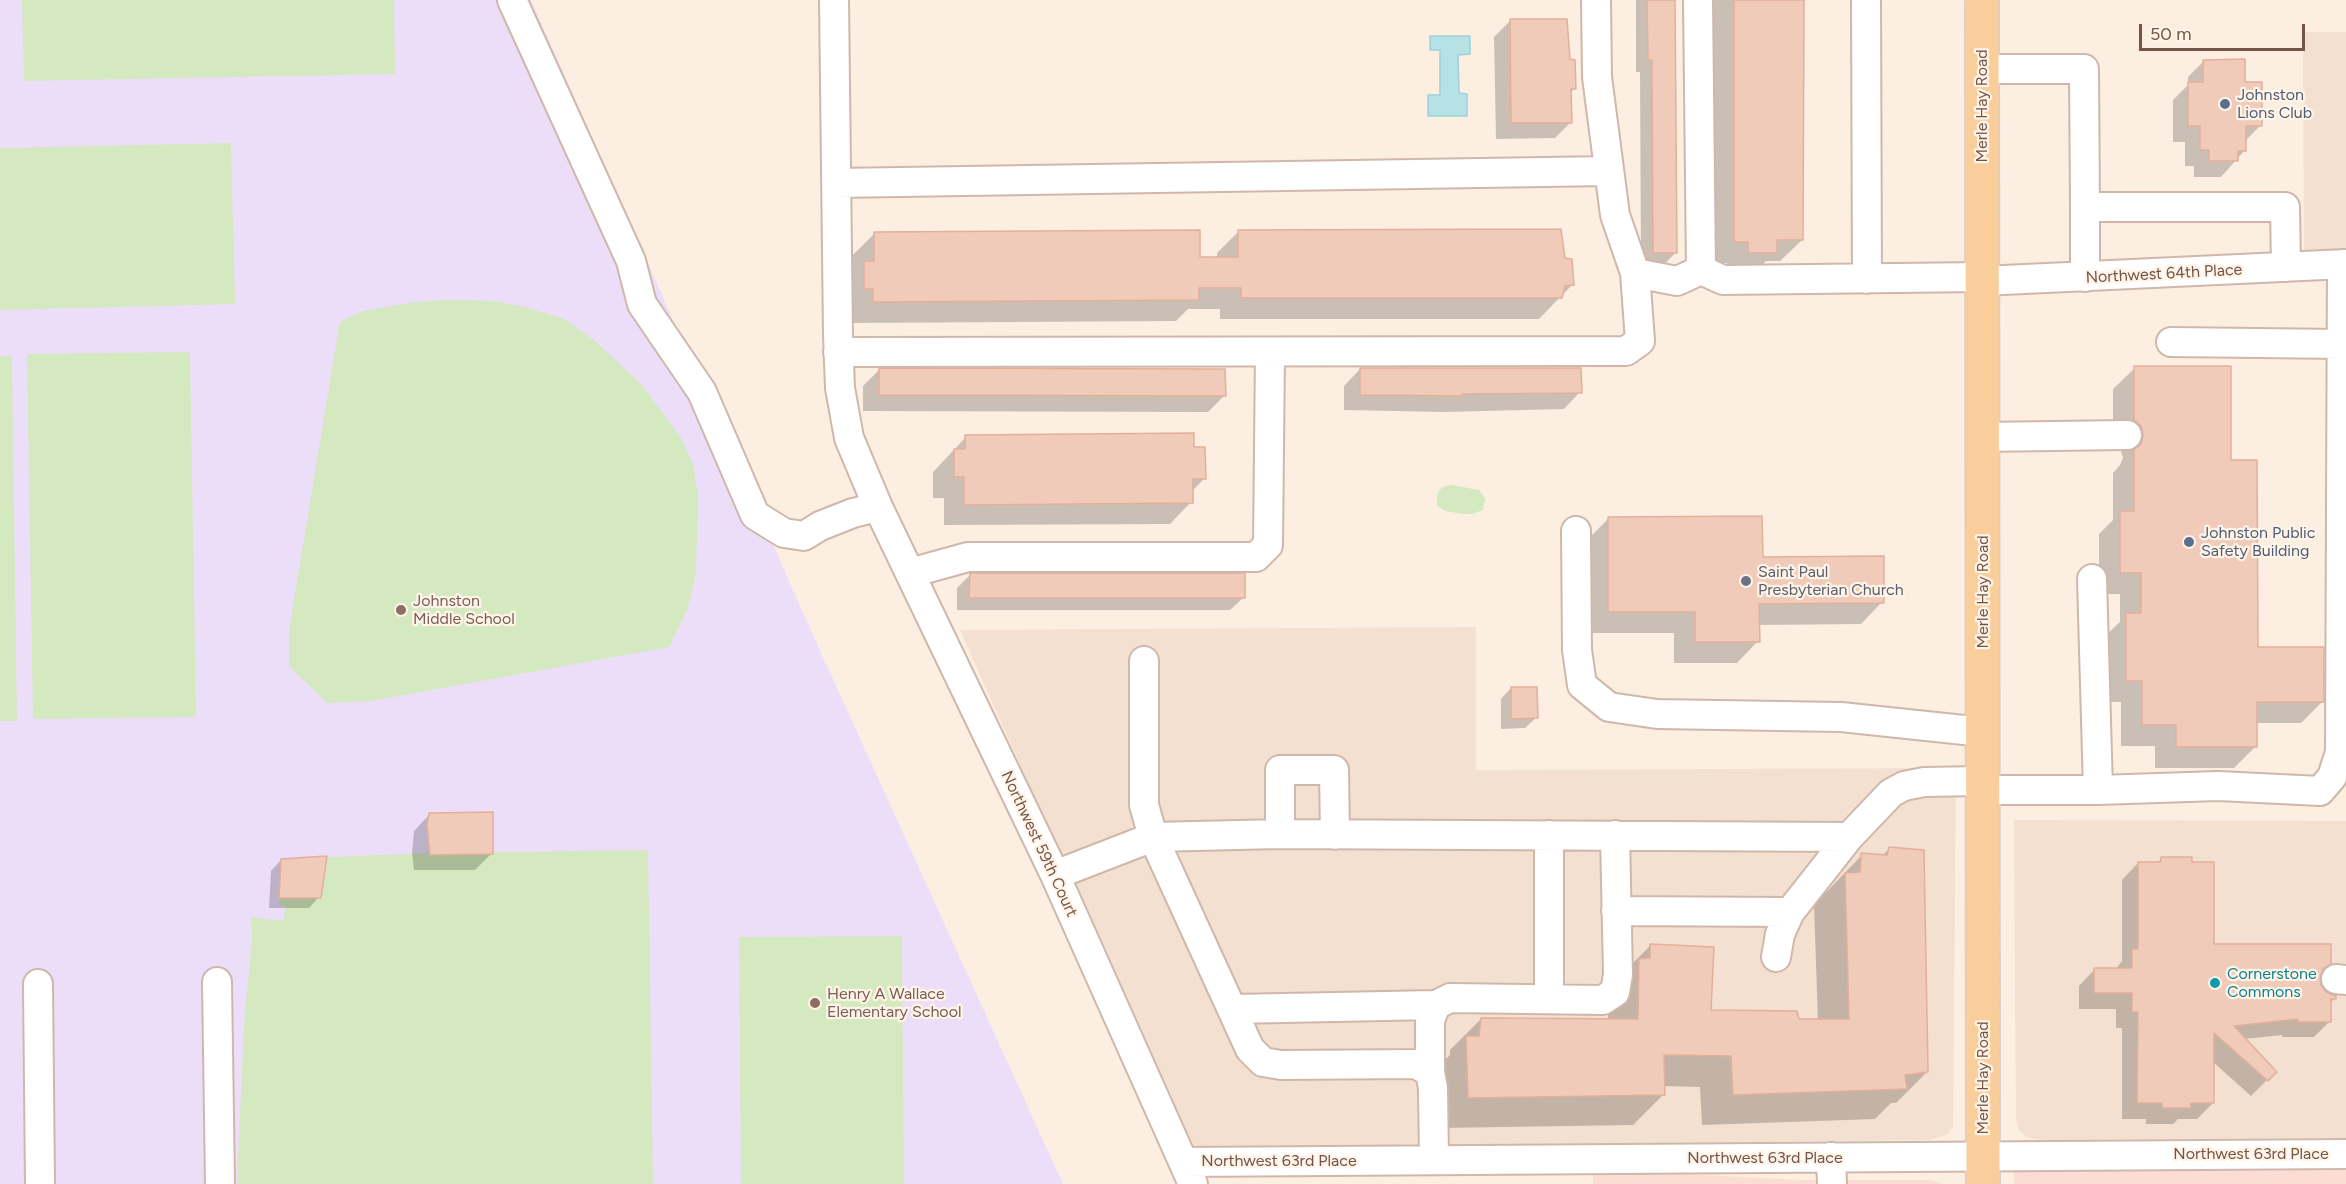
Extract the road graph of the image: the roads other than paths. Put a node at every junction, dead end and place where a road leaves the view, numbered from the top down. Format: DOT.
graph roads {
  1 [pos="512,0"];
  2 [pos="834,0"];
  3 [pos="1596,0"];
  4 [pos="1698,0"];
  5 [pos="1866,0"];
  6 [pos="1983,0"];
  7 [pos="1983,69"];
  8 [pos="1609,171"];
  9 [pos="836,183"];
  10 [pos="2085,207"];
  11 [pos="2344,264"];
  12 [pos="2286,267"];
  13 [pos="1701,270"];
  14 [pos="1635,273"];
  15 [pos="2085,277"];
  16 [pos="1867,279"];
  17 [pos="1983,279"];
  18 [pos="2171,342"];
  19 [pos="2342,344"];
  20 [pos="838,352"];
  21 [pos="1270,352"];
  22 [pos="2127,435"];
  23 [pos="1983,437"];
  24 [pos="878,507"];
  25 [pos="1576,531"];
  26 [pos="910,573"];
  27 [pos="2092,579"];
  28 [pos="1144,661"];
  29 [pos="1983,732"];
  30 [pos="1983,786"];
  31 [pos="2098,790"];
  32 [pos="1280,834"];
  33 [pos="1335,835"];
  34 [pos="1549,835"];
  35 [pos="1615,835"];
  36 [pos="1153,837"];
  37 [pos="1849,837"];
  38 [pos="1055,875"];
  39 [pos="1617,911"];
  40 [pos="1790,912"];
  41 [pos="1776,957"];
  42 [pos="218,982"];
  43 [pos="38,984"];
  44 [pos="1549,999"];
  45 [pos="1436,1005"];
  46 [pos="1233,1009"];
  47 [pos="1430,1072"];
  48 [pos="2346,1154"];
  49 [pos="1434,1160"];
  50 [pos="1983,1170"];
  51 [pos="1832,1171"];
  52 [pos="1188,1173"];
  53 [pos="40,1184"];
  54 [pos="220,1184"];
  1 -- 24 [label="street"];
  2 -- 9 [label="street, Northwest 59th Court"];
  3 -- 8 [label="street"];
  4 -- 13 [label="street"];
  5 -- 16 [label="street"];
  6 -- 7 [label="main road, Merle Hay Road"];
  7 -- 10 [label="street"];
  7 -- 17 [label="main road, Merle Hay Road"];
  8 -- 9 [label="street"];
  8 -- 14 [label="street"];
  9 -- 20 [label="street, Northwest 59th Court"];
  10 -- 12 [label="street"];
  10 -- 15 [label="street"];
  11 -- 12 [label="street, Northwest 64th Place"];
  11 -- 19 [label="street"];
  12 -- 15 [label="street, Northwest 64th Place"];
  13 -- 14 [label="street"];
  13 -- 16 [label="street, Northwest 64th Place"];
  14 -- 21 [label="street"];
  15 -- 17 [label="street, Northwest 64th Place"];
  16 -- 17 [label="street, Northwest 64th Place"];
  17 -- 23 [label="main road, Merle Hay Road"];
  18 -- 19 [label="street"];
  19 -- 31 [label="street"];
  20 -- 21 [label="street"];
  20 -- 24 [label="street, Northwest 59th Court"];
  21 -- 26 [label="street"];
  22 -- 23 [label="street"];
  23 -- 29 [label="main road, Merle Hay Road"];
  24 -- 26 [label="street, Northwest 59th Court"];
  25 -- 29 [label="street"];
  26 -- 38 [label="street, Northwest 59th Court"];
  27 -- 31 [label="street"];
  28 -- 36 [label="street"];
  29 -- 30 [label="main road, Merle Hay Road"];
  30 -- 31 [label="street"];
  30 -- 37 [label="street"];
  30 -- 50 [label="main road, Merle Hay Road"];
  32 -- 33 [label="street"];
  32 -- 33 [label="street"];
  32 -- 36 [label="street"];
  33 -- 34 [label="street"];
  34 -- 35 [label="street"];
  34 -- 44 [label="street"];
  35 -- 37 [label="street"];
  35 -- 39 [label="street"];
  36 -- 38 [label="street"];
  36 -- 46 [label="street"];
  37 -- 40 [label="street"];
  38 -- 52 [label="street, Northwest 59th Court"];
  39 -- 40 [label="street"];
  39 -- 44 [label="street"];
  40 -- 41 [label="street"];
  42 -- 54 [label="street"];
  43 -- 53 [label="street"];
  44 -- 45 [label="street"];
  45 -- 46 [label="street"];
  45 -- 47 [label="street"];
  46 -- 47 [label="street"];
  47 -- 49 [label="street"];
  48 -- 50 [label="street, Northwest 63rd Place"];
  49 -- 51 [label="street, Northwest 63rd Place"];
  49 -- 52 [label="street, Northwest 63rd Place"];
  50 -- 51 [label="street, Northwest 63rd Place"];
}
